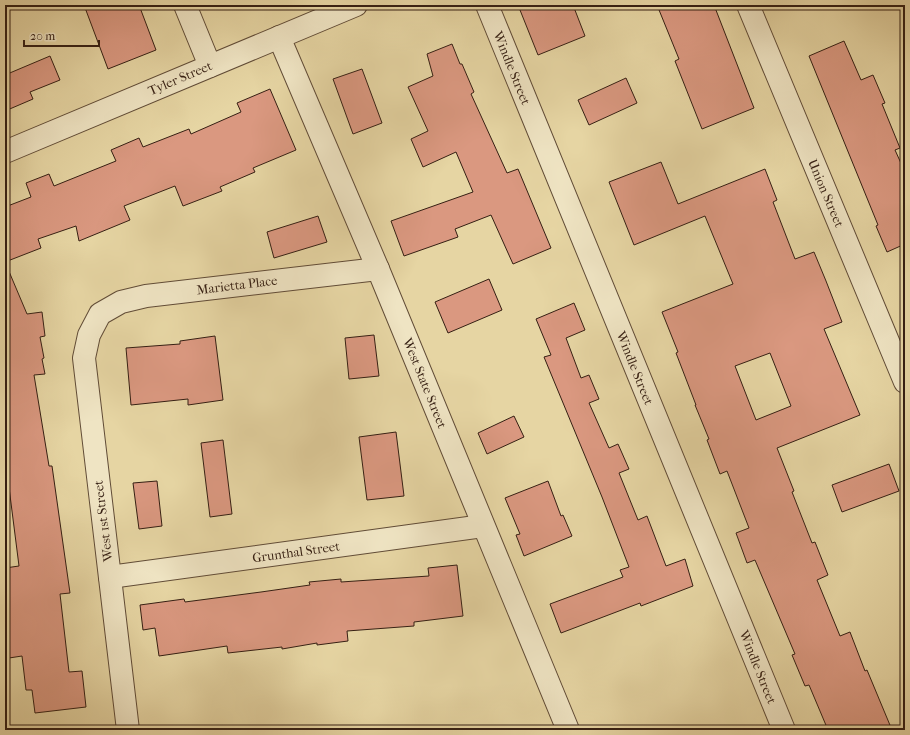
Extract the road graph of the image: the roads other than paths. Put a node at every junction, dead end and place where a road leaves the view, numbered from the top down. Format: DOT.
graph roads {
  1 [pos="185,5"];
  2 [pos="356,5"];
  3 [pos="487,5"];
  4 [pos="748,5"];
  5 [pos="279,37"];
  6 [pos="210,66"];
  7 [pos="5,152"];
  8 [pos="378,269"];
  9 [pos="100,314"];
  10 [pos="905,382"];
  11 [pos="484,526"];
  12 [pos="110,577"];
  13 [pos="128,730"];
  14 [pos="568,730"];
  15 [pos="784,730"];
  1 -- 6 [label="street"];
  2 -- 5 [label="street, Tyler Street"];
  3 -- 15 [label="street, Windle Street"];
  4 -- 10 [label="street, Union Street"];
  5 -- 6 [label="street, Tyler Street"];
  5 -- 8 [label="street, West State Street"];
  6 -- 7 [label="street, Tyler Street"];
  8 -- 9 [label="street, Marietta Place"];
  8 -- 11 [label="street, West State Street"];
  9 -- 12 [label="street, West 1st Street"];
  11 -- 12 [label="street, Grunthal Street"];
  11 -- 14 [label="street, West State Street"];
  12 -- 13 [label="street, West 1st Street"];
}
